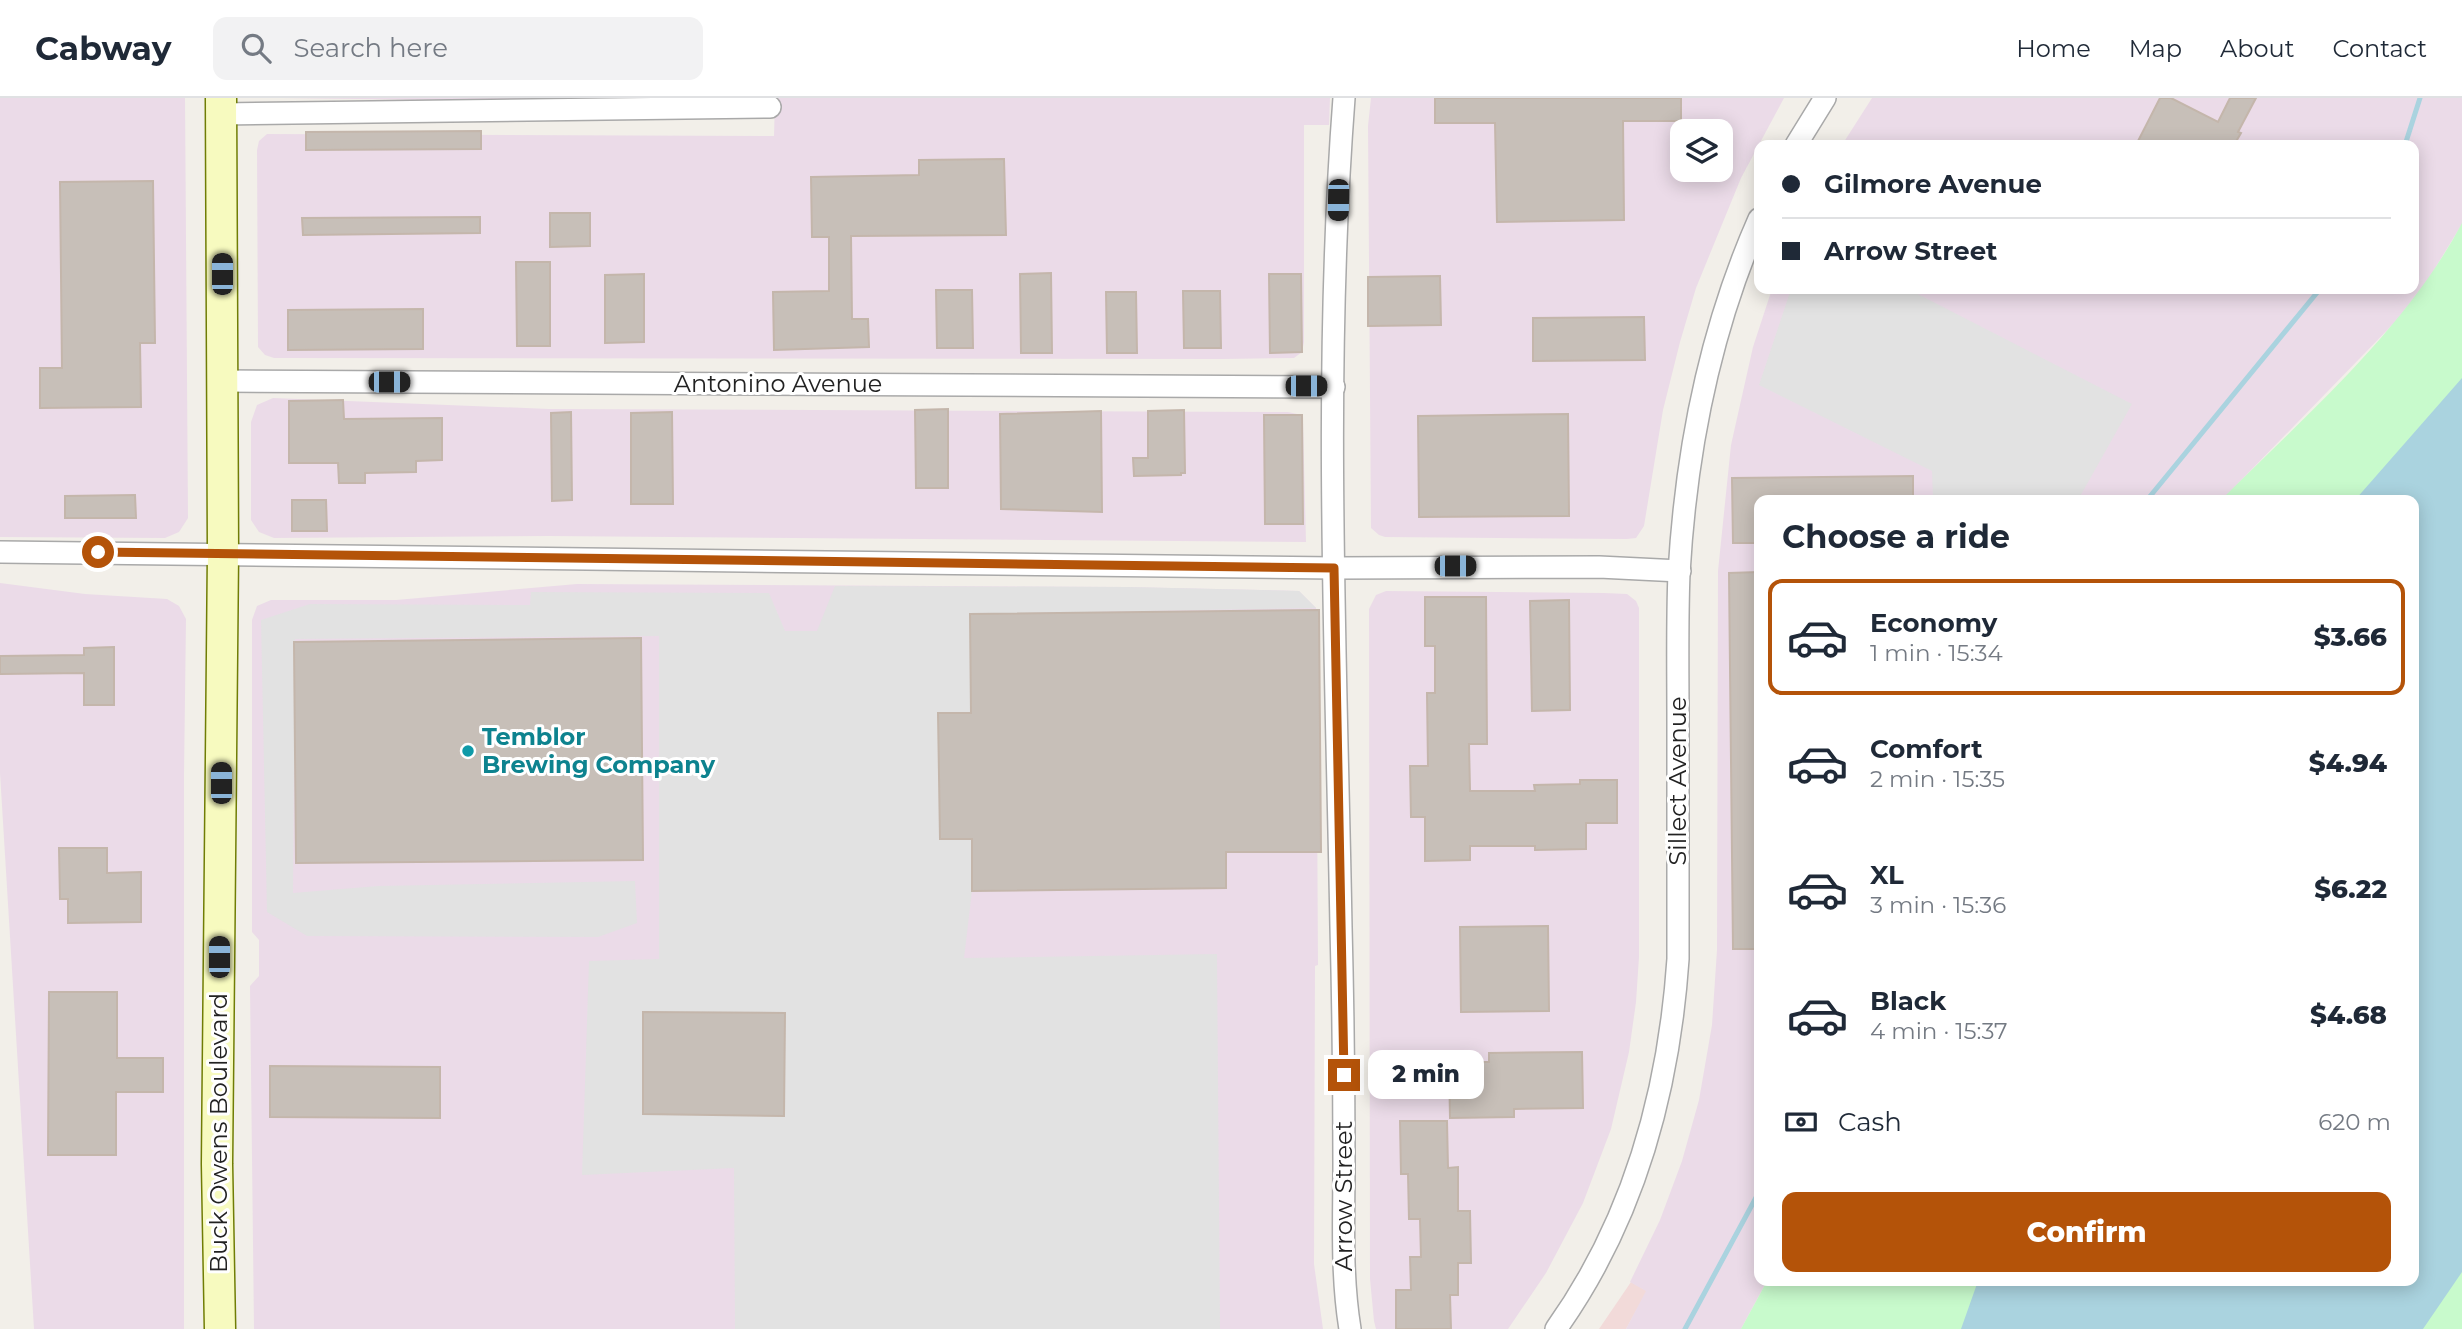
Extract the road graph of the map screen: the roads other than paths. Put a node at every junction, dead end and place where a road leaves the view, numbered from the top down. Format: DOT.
graph roads {
  1 [pos="1345,98"];
  2 [pos="1825,98"];
  3 [pos="221,106"];
  4 [pos="770,107"];
  5 [pos="1799,140"];
  6 [pos="1754,232"];
  7 [pos="223,381"];
  8 [pos="1334,387"];
  9 [pos="0,552"];
  10 [pos="223,553"];
  11 [pos="1334,568"];
  12 [pos="1680,571"];
  13 [pos="220,1329"];
  14 [pos="1350,1329"];
  15 [pos="1556,1329"];
  1 -- 8 [label="street, Arrow Street"];
  2 -- 5 [label="street"];
  3 -- 4 [label="street"];
  3 -- 7 [label="main road, Buck Owens Boulevard"];
  6 -- 12 [label="street, Sillect Avenue"];
  7 -- 8 [label="street, Antonino Avenue"];
  7 -- 10 [label="main road, Buck Owens Boulevard"];
  8 -- 11 [label="street, Arrow Street"];
  9 -- 10 [label="street"];
  10 -- 11 [label="street"];
  10 -- 13 [label="main road, Buck Owens Boulevard"];
  11 -- 12 [label="street"];
  11 -- 14 [label="street, Arrow Street"];
  12 -- 15 [label="street, Sillect Avenue"];
}
